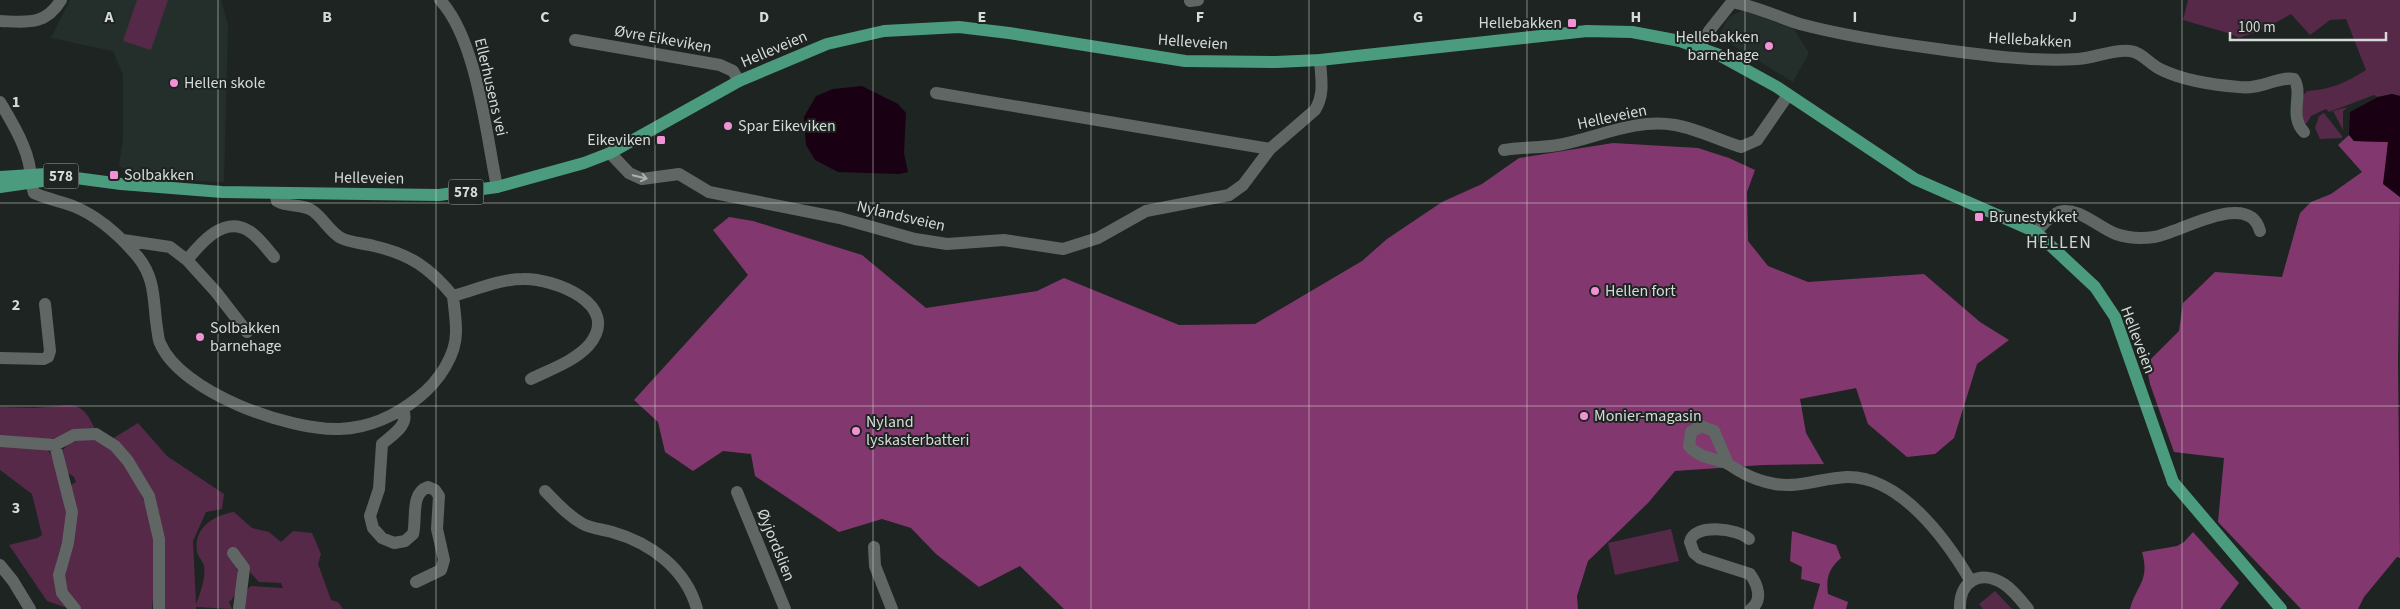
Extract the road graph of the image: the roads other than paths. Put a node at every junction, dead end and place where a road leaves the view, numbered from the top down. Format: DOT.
graph roads {
  1 [pos="61,0"];
  2 [pos="440,0"];
  3 [pos="1731,1"];
  4 [pos="0,21"];
  5 [pos="575,40"];
  6 [pos="1699,48"];
  7 [pos="1320,60"];
  8 [pos="739,81"];
  9 [pos="936,93"];
  10 [pos="1788,95"];
  11 [pos="0,102"];
  12 [pos="2304,132"];
  13 [pos="1270,149"];
  14 [pos="1504,150"];
  15 [pos="610,153"];
  16 [pos="0,177"];
  17 [pos="31,179"];
  18 [pos="0,187"];
  19 [pos="497,187"];
  20 [pos="275,193"];
  21 [pos="2260,231"];
  22 [pos="2036,232"];
  23 [pos="123,240"];
  24 [pos="274,257"];
  25 [pos="187,260"];
  26 [pos="452,296"];
  27 [pos="45,304"];
  28 [pos="248,332"];
  29 [pos="0,358"];
  30 [pos="530,379"];
  31 [pos="403,410"];
  32 [pos="0,441"];
  33 [pos="54,445"];
  34 [pos="1728,464"];
  35 [pos="545,491"];
  36 [pos="737,492"];
  37 [pos="1749,539"];
  38 [pos="874,547"];
  39 [pos="233,554"];
  40 [pos="0,565"];
  41 [pos="1970,580"];
  42 [pos="416,582"];
  43 [pos="30,609"];
  44 [pos="76,609"];
  45 [pos="159,609"];
  46 [pos="239,609"];
  47 [pos="697,609"];
  48 [pos="785,609"];
  49 [pos="892,609"];
  50 [pos="1751,609"];
  51 [pos="1960,609"];
  52 [pos="2028,609"];
  53 [pos="2281,609"];
  1 -- 4 [label="street"];
  2 -- 19 [label="street, Ellerhusens vei"];
  3 -- 6 [label="street, Hellebakken"];
  3 -- 12 [label="street, Hellebakken"];
  5 -- 8 [label="street, Øvre Eikeviken"];
  6 -- 7 [label="main road, Helleveien / 578"];
  6 -- 10 [label="main road, Helleveien / 578"];
  7 -- 8 [label="main road, Helleveien / 578"];
  7 -- 13 [label="street, Nylandsveien"];
  8 -- 15 [label="main road, Helleveien / 578"];
  9 -- 13 [label="street"];
  10 -- 14 [label="street, Helleveien"];
  10 -- 22 [label="main road, Helleveien / 578"];
  11 -- 17 [label="street"];
  15 -- 13 [label="street, Nylandsveien, one-way"];
  15 -- 19 [label="main road, Helleveien / 578"];
  16 -- 17 [label="main road, Helleveien / 578"];
  17 -- 18 [label="main road, Helleveien / 578"];
  17 -- 20 [label="main road, Helleveien / 578"];
  17 -- 23 [label="street"];
  19 -- 20 [label="main road, Helleveien / 578"];
  20 -- 26 [label="street"];
  21 -- 22 [label="street"];
  22 -- 53 [label="main road, Helleveien / 578"];
  23 -- 25 [label="street"];
  23 -- 31 [label="street"];
  24 -- 25 [label="street"];
  25 -- 28 [label="street"];
  26 -- 30 [label="street"];
  26 -- 31 [label="street"];
  27 -- 29 [label="street"];
  31 -- 42 [label="street"];
  32 -- 33 [label="street"];
  33 -- 44 [label="street"];
  33 -- 45 [label="street"];
  34 -- 41 [label="street"];
  35 -- 47 [label="street"];
  36 -- 48 [label="street, Øyjordslien"];
  37 -- 50 [label="street"];
  38 -- 49 [label="street"];
  39 -- 46 [label="street"];
  40 -- 43 [label="street"];
  41 -- 51 [label="street"];
  41 -- 52 [label="street"];
}
